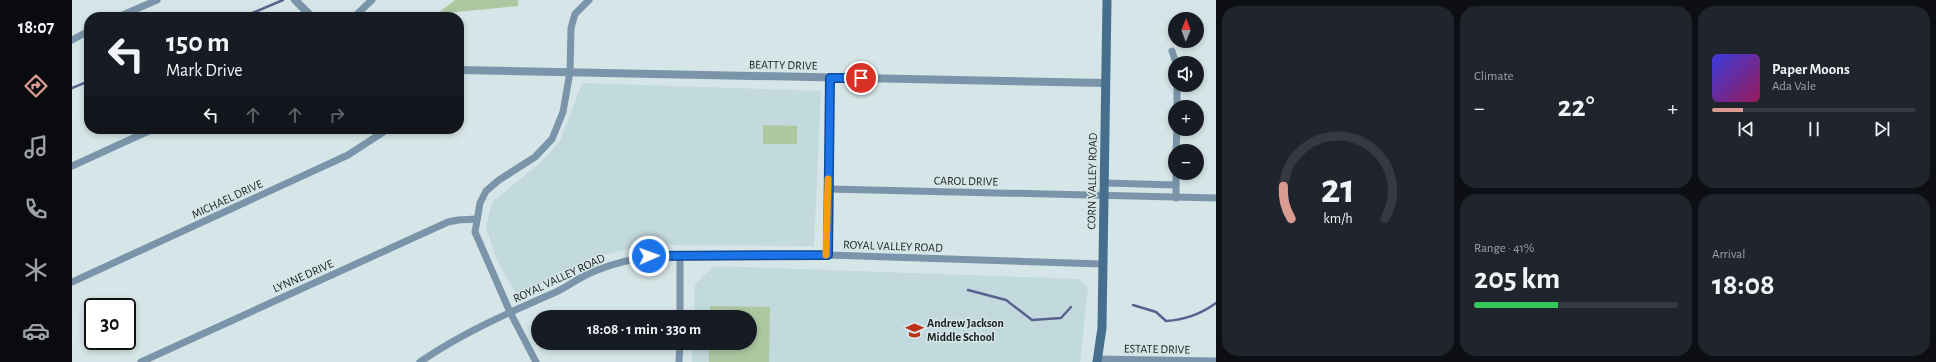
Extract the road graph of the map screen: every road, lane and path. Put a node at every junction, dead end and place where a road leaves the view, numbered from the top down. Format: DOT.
graph roads {
  1 [pos="156,0"];
  2 [pos="295,0"];
  3 [pos="372,0"];
  4 [pos="589,0"];
  5 [pos="1107,0"];
  6 [pos="129,12"];
  7 [pos="307,12"];
  8 [pos="359,12"];
  9 [pos="84,34"];
  10 [pos="72,40"];
  11 [pos="1172,51"];
  12 [pos="1174,56"];
  13 [pos="464,70"];
  14 [pos="570,72"];
  15 [pos="830,78"];
  16 [pos="1106,83"];
  17 [pos="142,134"];
  18 [pos="380,134"];
  19 [pos="72,166"];
  20 [pos="1176,180"];
  21 [pos="1105,183"];
  22 [pos="1176,185"];
  23 [pos="828,189"];
  24 [pos="1104,196"];
  25 [pos="1176,198"];
  26 [pos="1216,198"];
  27 [pos="477,219"];
  28 [pos="828,255"];
  29 [pos="680,256"];
  30 [pos="1102,264"];
  31 [pos="72,282"];
  32 [pos="680,310"];
  33 [pos="510,312"];
  34 [pos="680,350"];
  35 [pos="1097,360"];
  36 [pos="1216,361"];
  37 [pos="141,362"];
  38 [pos="420,362"];
  39 [pos="536,362"];
  40 [pos="680,362"];
  1 -- 6 [label="street"];
  2 -- 7 [label="street"];
  3 -- 8 [label="street"];
  4 -- 14 [label="street"];
  5 -- 16 [label="main road, CORN VALLEY ROAD"];
  9 -- 10 [label="street"];
  11 -- 12 [label="street"];
  13 -- 14 [label="street, BEATTY DRIVE"];
  14 -- 15 [label="street, BEATTY DRIVE"];
  14 -- 27 [label="street"];
  15 -- 16 [label="street, BEATTY DRIVE"];
  15 -- 23 [label="street"];
  16 -- 21 [label="main road, CORN VALLEY ROAD"];
  17 -- 19 [label="street"];
  18 -- 31 [label="street, MICHAEL DRIVE"];
  20 -- 22 [label="street"];
  21 -- 22 [label="street"];
  21 -- 24 [label="main road, CORN VALLEY ROAD"];
  22 -- 25 [label="street"];
  23 -- 24 [label="street, CAROL DRIVE"];
  23 -- 28 [label="street"];
  24 -- 25 [label="street, CAROL DRIVE"];
  24 -- 30 [label="main road, CORN VALLEY ROAD"];
  25 -- 26 [label="street, CAROL DRIVE"];
  27 -- 33 [label="street"];
  27 -- 37 [label="street, LYNNE DRIVE"];
  28 -- 29 [label="street, ROYAL VALLEY ROAD"];
  28 -- 30 [label="street, ROYAL VALLEY ROAD"];
  29 -- 32 [label="street"];
  29 -- 33 [label="street, ROYAL VALLEY ROAD"];
  30 -- 35 [label="main road, CORN VALLEY ROAD"];
  33 -- 38 [label="street, ROYAL VALLEY ROAD"];
  33 -- 39 [label="street"];
  34 -- 40 [label="street"];
  35 -- 36 [label="street, ESTATE DRIVE"];
}
